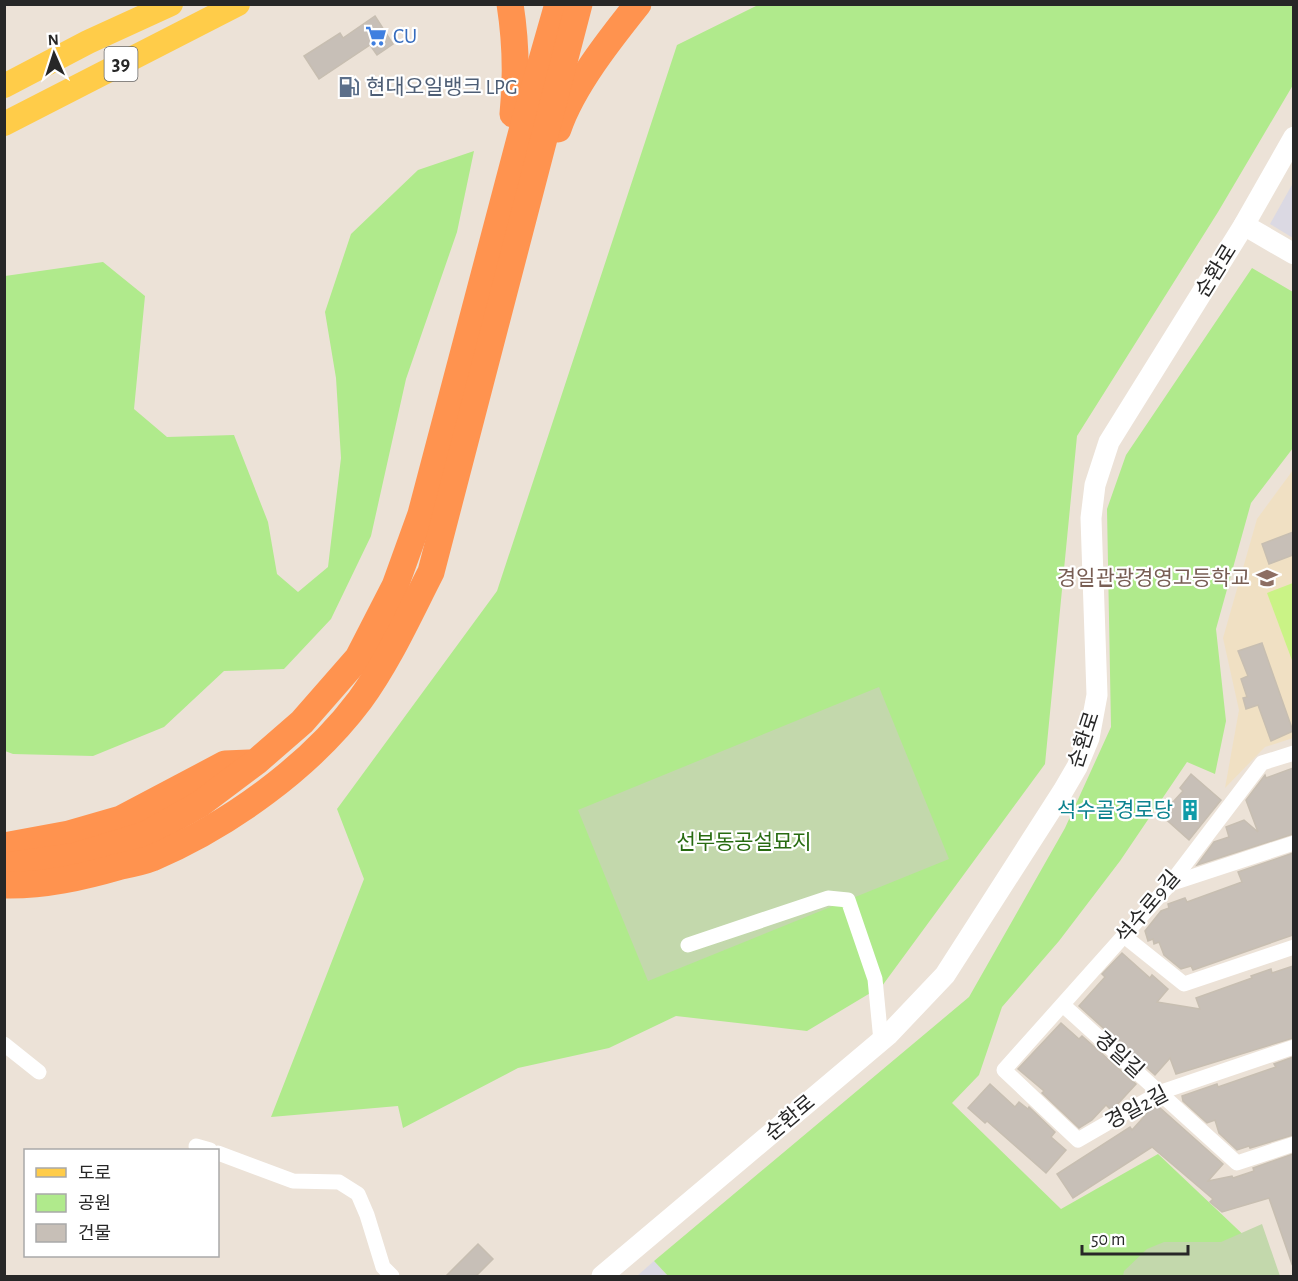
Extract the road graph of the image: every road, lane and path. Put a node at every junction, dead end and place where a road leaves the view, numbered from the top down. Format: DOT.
graph roads {
  1 [pos="171,4"];
  2 [pos="238,4"];
  3 [pos="510,4"];
  4 [pos="558,4"];
  5 [pos="579,4"];
  6 [pos="638,4"];
  7 [pos="4,86"];
  8 [pos="4,124"];
  9 [pos="1293,137"];
  10 [pos="501,210"];
  11 [pos="1244,225"];
  12 [pos="515,252"];
  13 [pos="1293,254"];
  14 [pos="1293,753"];
  15 [pos="256,762"];
  16 [pos="1293,843"];
  17 [pos="4,846"];
  18 [pos="4,866"];
  19 [pos="1170,884"];
  20 [pos="4,885"];
  21 [pos="1124,936"];
  22 [pos="688,945"];
  23 [pos="1293,947"];
  24 [pos="1063,1005"];
  25 [pos="881,1041"];
  26 [pos="4,1044"];
  27 [pos="1293,1047"];
  28 [pos="1004,1070"];
  29 [pos="39,1072"];
  30 [pos="1161,1092"];
  31 [pos="1293,1144"];
  32 [pos="219,1153"];
  33 [pos="392,1276"];
  34 [pos="602,1276"];
  1 -- 7 [label="main road, 39"];
  2 -- 8 [label="main road, 39"];
  3 -- 10 [label="highway"];
  4 -- 10 [label="highway"];
  5 -- 12 [label="highway"];
  6 -- 12 [label="highway"];
  9 -- 11 [label="main road, 순환로"];
  10 -- 15 [label="highway"];
  11 -- 13 [label="main road"];
  11 -- 25 [label="main road, 순환로"];
  12 -- 20 [label="highway"];
  14 -- 19 [label="street, 석수로9길"];
  15 -- 17 [label="highway"];
  15 -- 18 [label="highway"];
  16 -- 19 [label="street"];
  19 -- 21 [label="street, 석수로9길"];
  21 -- 23 [label="street"];
  21 -- 24 [label="street, 석수로9길"];
  22 -- 25 [label="street"];
  24 -- 28 [label="street, 석수로9길"];
  24 -- 30 [label="street, 경일길"];
  25 -- 34 [label="main road, 순환로"];
  26 -- 29 [label="street"];
  27 -- 30 [label="street, 경일2길"];
  28 -- 30 [label="street, 경일2길"];
  30 -- 31 [label="street, 경일길"];
  32 -- 33 [label="street"];
}
